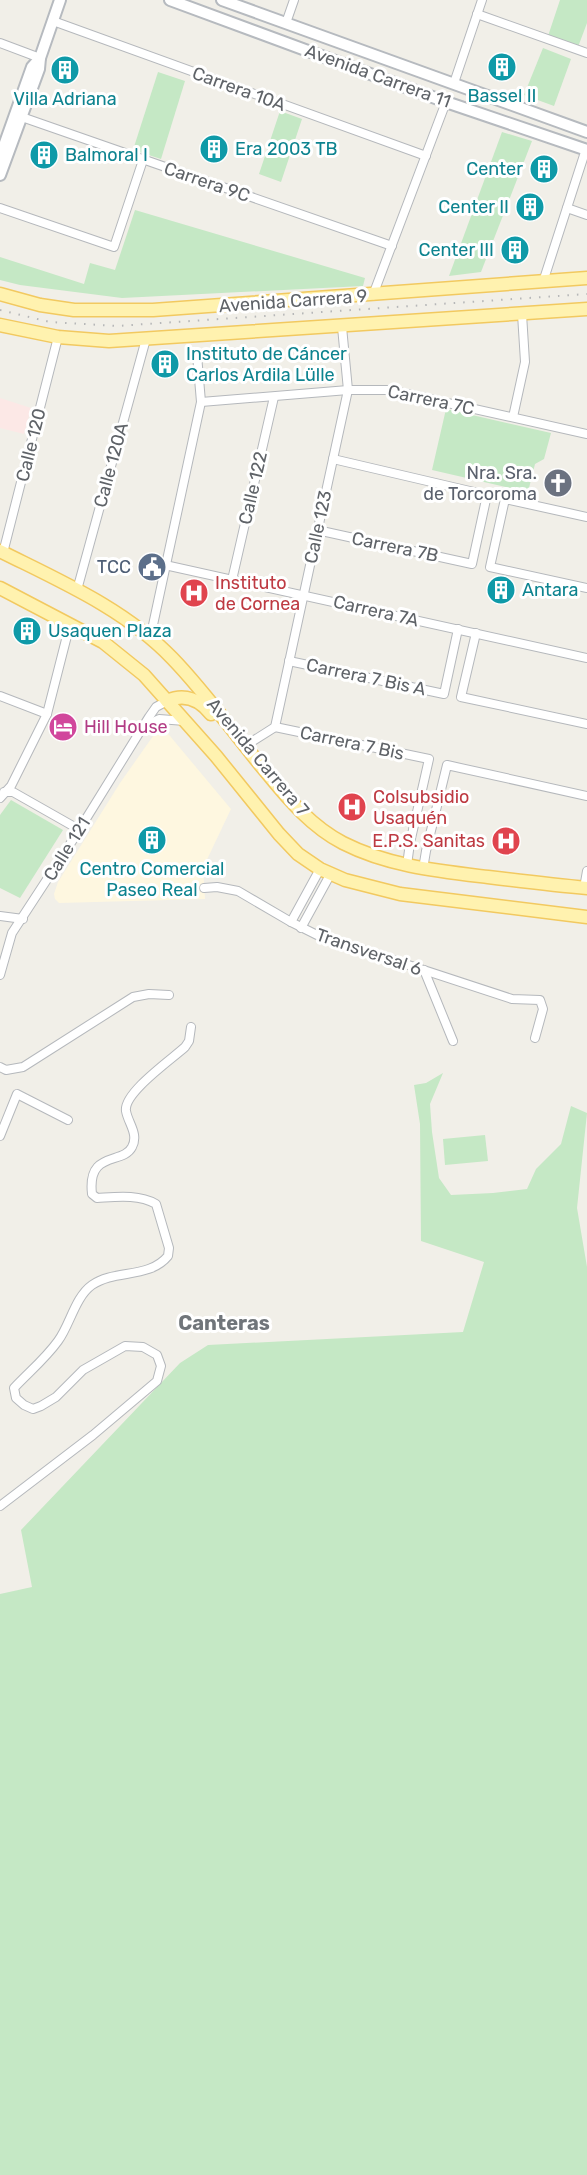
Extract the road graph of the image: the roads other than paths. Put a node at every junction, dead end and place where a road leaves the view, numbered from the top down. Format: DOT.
graph roads {
  1 [pos="60,0"];
  2 [pos="170,0"];
  3 [pos="222,0"];
  4 [pos="294,0"];
  5 [pos="482,0"];
  6 [pos="477,14"];
  7 [pos="53,21"];
  8 [pos="286,23"];
  9 [pos="0,43"];
  10 [pos="587,53"];
  11 [pos="40,58"];
  12 [pos="453,83"];
  13 [pos="447,102"];
  14 [pos="19,116"];
  15 [pos="8,130"];
  16 [pos="587,132"];
  17 [pos="586,149"];
  18 [pos="426,156"];
  19 [pos="0,157"];
  20 [pos="143,160"];
  21 [pos="0,175"];
  22 [pos="0,208"];
  23 [pos="567,208"];
  24 [pos="587,215"];
  25 [pos="392,246"];
  26 [pos="587,278"];
  27 [pos="543,282"];
  28 [pos="0,294"];
  29 [pos="373,295"];
  30 [pos="587,309"];
  31 [pos="522,314"];
  32 [pos="0,325"];
  33 [pos="342,327"];
  34 [pos="58,337"];
  35 [pos="146,339"];
  36 [pos="197,355"];
  37 [pos="348,390"];
  38 [pos="274,397"];
  39 [pos="201,402"];
  40 [pos="513,417"];
  41 [pos="587,434"];
  42 [pos="333,459"];
  43 [pos="587,517"];
  44 [pos="317,530"];
  45 [pos="2,552"];
  46 [pos="165,565"];
  47 [pos="232,580"];
  48 [pos="0,588"];
  49 [pos="587,588"];
  50 [pos="77,590"];
  51 [pos="303,595"];
  52 [pos="70,624"];
  53 [pos="458,629"];
  54 [pos="476,633"];
  55 [pos="149,635"];
  56 [pos="587,658"];
  57 [pos="289,661"];
  58 [pos="0,696"];
  59 [pos="167,701"];
  60 [pos="47,714"];
  61 [pos="186,721"];
  62 [pos="587,724"];
  63 [pos="143,727"];
  64 [pos="274,727"];
  65 [pos="245,746"];
  66 [pos="261,766"];
  67 [pos="2,794"];
  68 [pos="587,796"];
  69 [pos="80,830"];
  70 [pos="407,866"];
  71 [pos="423,869"];
  72 [pos="587,871"];
  73 [pos="325,872"];
  74 [pos="204,888"];
  75 [pos="585,888"];
  76 [pos="0,915"];
  77 [pos="587,917"];
  78 [pos="23,919"];
  79 [pos="291,922"];
  80 [pos="301,928"];
  81 [pos="424,970"];
  82 [pos="0,975"];
  83 [pos="169,995"];
  84 [pos="191,1027"];
  85 [pos="535,1038"];
  86 [pos="453,1041"];
  87 [pos="0,1066"];
  88 [pos="68,1120"];
  89 [pos="2,1123"];
  90 [pos="0,1136"];
  91 [pos="0,1506"];
  1 -- 7 [label="main road"];
  2 -- 13 [label="main road, Avenida Carrera 11"];
  3 -- 8 [label="main road, Avenida Carrera 11"];
  4 -- 8 [label="street"];
  5 -- 6 [label="street"];
  6 -- 10 [label="street"];
  6 -- 12 [label="street"];
  7 -- 11 [label="main road"];
  7 -- 18 [label="street, Carrera 10A"];
  8 -- 12 [label="main road, Avenida Carrera 11"];
  9 -- 11 [label="street"];
  11 -- 14 [label="main road"];
  12 -- 16 [label="main road, Avenida Carrera 11"];
  13 -- 17 [label="main road, Avenida Carrera 11"];
  13 -- 18 [label="street"];
  14 -- 15 [label="main road"];
  14 -- 20 [label="street, Carrera 9C"];
  15 -- 19 [label="main road"];
  15 -- 21 [label="main road"];
  17 -- 23 [label="street"];
  18 -- 25 [label="street"];
  20 -- 22 [label="street"];
  20 -- 25 [label="street, Carrera 9C"];
  23 -- 24 [label="street"];
  23 -- 27 [label="street"];
  25 -- 29 [label="street"];
  26 -- 27 [label="main road, Avenida Carrera 9"];
  27 -- 29 [label="main road, Avenida Carrera 9"];
  28 -- 29 [label="main road, Avenida Carrera 9"];
  30 -- 31 [label="main road, Avenida Carrera 9"];
  31 -- 33 [label="main road, Avenida Carrera 9"];
  31 -- 40 [label="street"];
  32 -- 34 [label="main road, Avenida Carrera 9"];
  33 -- 35 [label="main road, Avenida Carrera 9"];
  33 -- 37 [label="street, Calle 123"];
  34 -- 35 [label="main road, Avenida Carrera 9"];
  34 -- 45 [label="street, Calle 120"];
  35 -- 50 [label="street, Calle 120A"];
  36 -- 39 [label="street"];
  37 -- 38 [label="street, Carrera 7C"];
  37 -- 40 [label="street, Carrera 7C"];
  37 -- 42 [label="street, Calle 123"];
  38 -- 39 [label="street, Carrera 7C"];
  38 -- 47 [label="street, Calle 122"];
  39 -- 46 [label="street"];
  40 -- 41 [label="street, Carrera 7C"];
  42 -- 44 [label="street, Calle 123"];
  42 -- 44 [label="street, Carrera 7B"];
  43 -- 49 [label="street"];
  44 -- 51 [label="street, Calle 123"];
  45 -- 50 [label="main road, Avenida Carrera 7"];
  46 -- 47 [label="street, Carrera 7A"];
  46 -- 55 [label="street"];
  47 -- 51 [label="street, Carrera 7A"];
  48 -- 52 [label="main road, Avenida Carrera 7"];
  50 -- 55 [label="main road, Avenida Carrera 7"];
  51 -- 53 [label="street, Carrera 7A"];
  51 -- 57 [label="street, Calle 123"];
  52 -- 59 [label="main road, Avenida Carrera 7"];
  52 -- 60 [label="street"];
  53 -- 54 [label="street, Carrera 7A"];
  53 -- 57 [label="street, Carrera 7 Bis A"];
  54 -- 56 [label="street, Carrera 7A"];
  54 -- 62 [label="street"];
  55 -- 65 [label="main road, Avenida Carrera 7"];
  57 -- 64 [label="street, Calle 123"];
  58 -- 60 [label="street"];
  59 -- 61 [label="main road, Avenida Carrera 7"];
  59 -- 63 [label="street, Calle 121"];
  59 -- 66 [label="main road"];
  60 -- 67 [label="street"];
  61 -- 63 [label="street"];
  61 -- 73 [label="main road, Avenida Carrera 7"];
  63 -- 69 [label="street, Calle 121"];
  64 -- 65 [label="street"];
  64 -- 70 [label="street, Carrera 7 Bis"];
  65 -- 66 [label="main road, Avenida Carrera 7"];
  66 -- 70 [label="main road, Avenida Carrera 7"];
  67 -- 69 [label="street"];
  68 -- 71 [label="street"];
  69 -- 78 [label="street, Calle 121"];
  70 -- 71 [label="main road, Avenida Carrera 7"];
  71 -- 75 [label="main road, Avenida Carrera 7"];
  72 -- 75 [label="street"];
  73 -- 77 [label="main road, Avenida Carrera 7"];
  73 -- 79 [label="street"];
  73 -- 80 [label="street"];
  74 -- 79 [label="street, Transversal 6"];
  76 -- 78 [label="street"];
  78 -- 82 [label="street, Calle 121"];
  79 -- 80 [label="street, Transversal 6"];
  80 -- 81 [label="street, Transversal 6"];
  81 -- 85 [label="street, Transversal 6"];
  81 -- 86 [label="street"];
  83 -- 87 [label="street"];
  84 -- 91 [label="street"];
  88 -- 89 [label="street"];
  89 -- 90 [label="street"];
}
